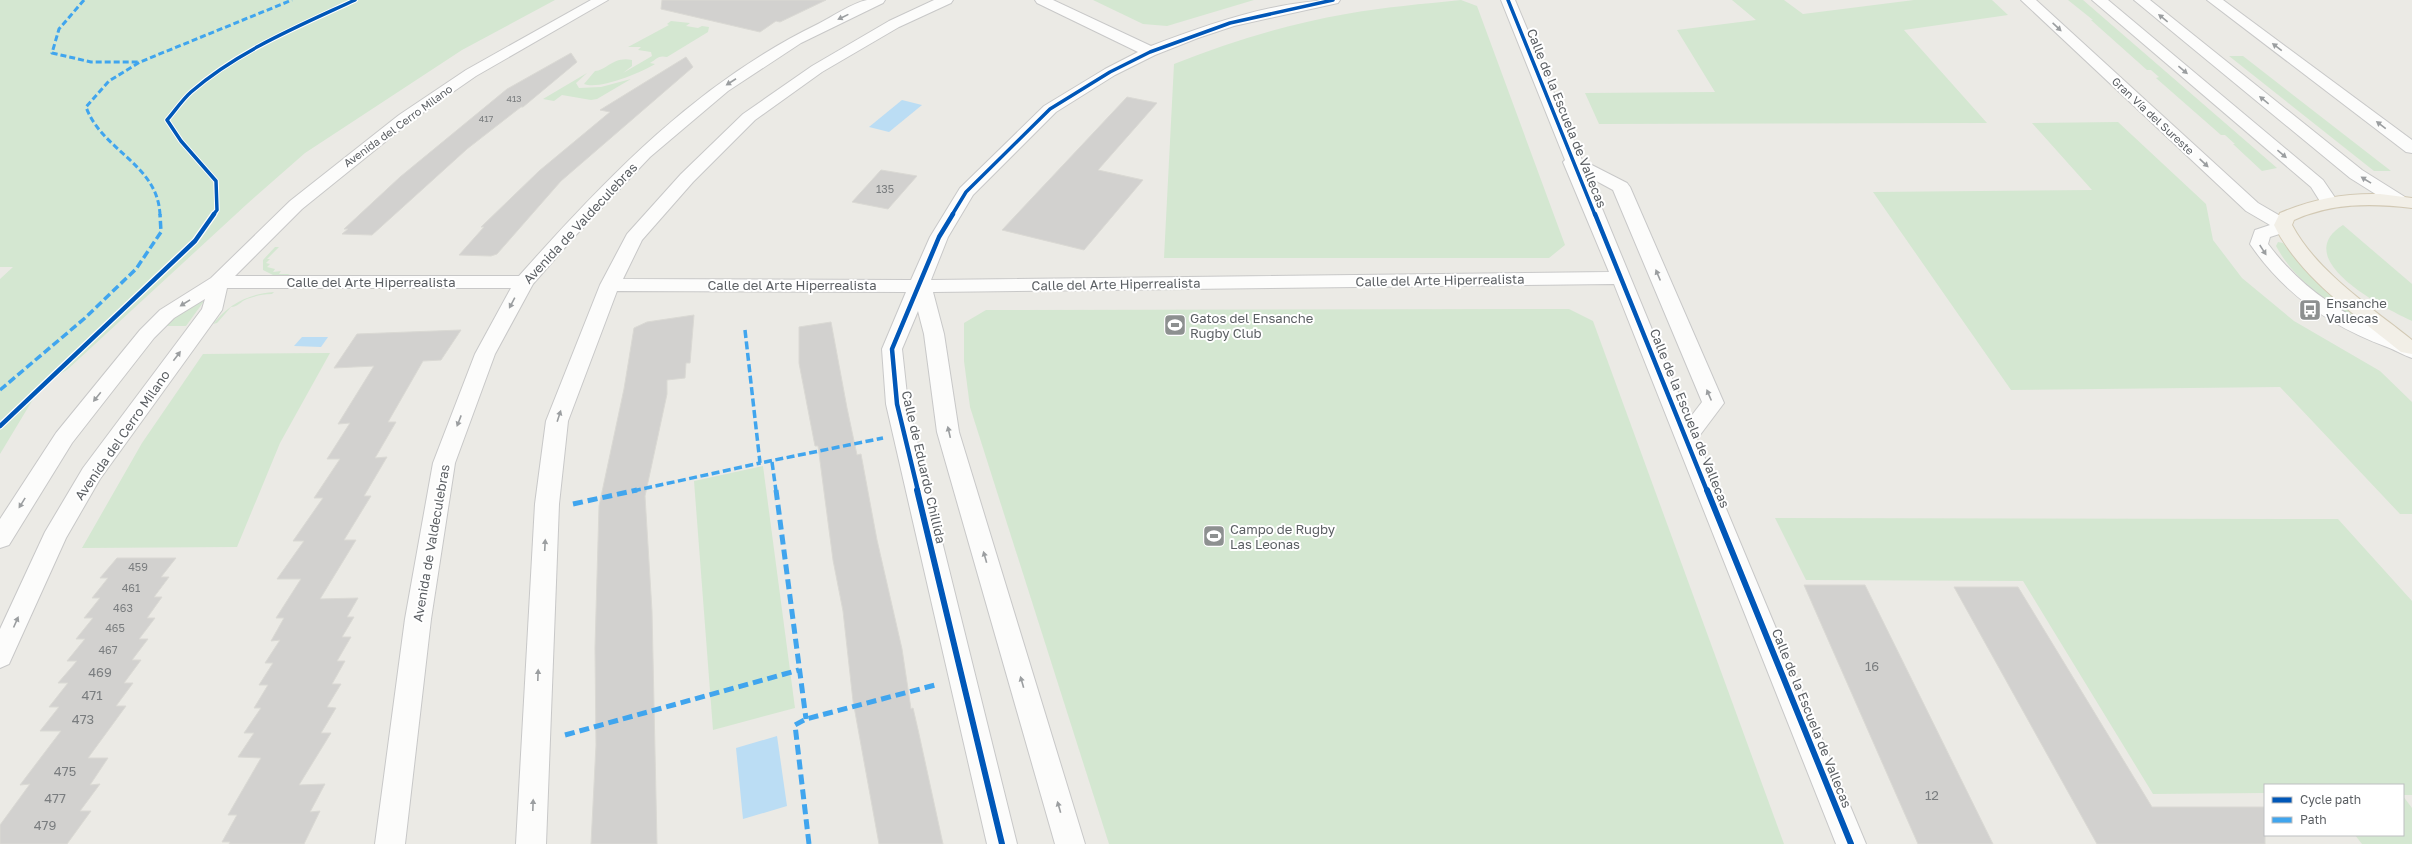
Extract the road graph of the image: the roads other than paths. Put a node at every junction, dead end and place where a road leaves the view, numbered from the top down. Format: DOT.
graph roads {
  1 [pos="601,0"];
  2 [pos="878,0"];
  3 [pos="946,0"];
  4 [pos="1042,0"];
  5 [pos="1333,0"];
  6 [pos="1508,0"];
  7 [pos="2028,0"];
  8 [pos="2099,0"];
  9 [pos="2141,0"];
  10 [pos="2214,0"];
  11 [pos="1150,52"];
  12 [pos="2412,148"];
  13 [pos="1572,162"];
  14 [pos="2329,202"];
  15 [pos="2406,202"];
  16 [pos="2283,226"];
  17 [pos="1622,278"];
  18 [pos="218,282"];
  19 [pos="524,282"];
  20 [pos="610,285"];
  21 [pos="921,285"];
  22 [pos="2411,348"];
  23 [pos="1686,438"];
  24 [pos="0,539"];
  25 [pos="0,657"];
  26 [pos="390,844"];
  27 [pos="531,844"];
  28 [pos="1002,844"];
  29 [pos="1070,844"];
  30 [pos="1852,844"];
  1 -- 18 [label="street, Avenida del Cerro Milano"];
  2 -- 19 [label="street, Avenida de Valdeculebras, one-way"];
  3 -- 20 [label="street"];
  4 -- 11 [label="street"];
  5 -- 11 [label="street, Calle de Eduardo Chillida"];
  6 -- 13 [label="street, Calle de la Escuela de Vallecas"];
  7 -- 16 [label="street, Gran Vía del Sureste, one-way"];
  8 -- 14 [label="street, one-way"];
  15 -- 9 [label="street, one-way"];
  12 -- 10 [label="street, one-way"];
  11 -- 21 [label="street, Calle de Eduardo Chillida"];
  13 -- 17 [label="street, Calle de la Escuela de Vallecas"];
  23 -- 13 [label="street, Calle de la Escuela de Vallecas, one-way"];
  14 -- 15 [label="main road"];
  14 -- 16 [label="main road"];
  16 -- 22 [label="main road"];
  16 -- 22 [label="street, one-way"];
  17 -- 21 [label="street, Calle del Arte Hiperrealista"];
  17 -- 23 [label="street, Calle de la Escuela de Vallecas"];
  18 -- 19 [label="street, Calle del Arte Hiperrealista"];
  18 -- 24 [label="street, Avenida del Cerro Milano, one-way"];
  25 -- 18 [label="street, Avenida del Cerro Milano, one-way"];
  19 -- 26 [label="street, Avenida de Valdeculebras, one-way"];
  20 -- 21 [label="street, Calle del Arte Hiperrealista"];
  27 -- 20 [label="street, one-way"];
  21 -- 28 [label="street, Calle de Eduardo Chillida"];
  29 -- 21 [label="street, one-way"];
  23 -- 30 [label="street, Calle de la Escuela de Vallecas"];
}
